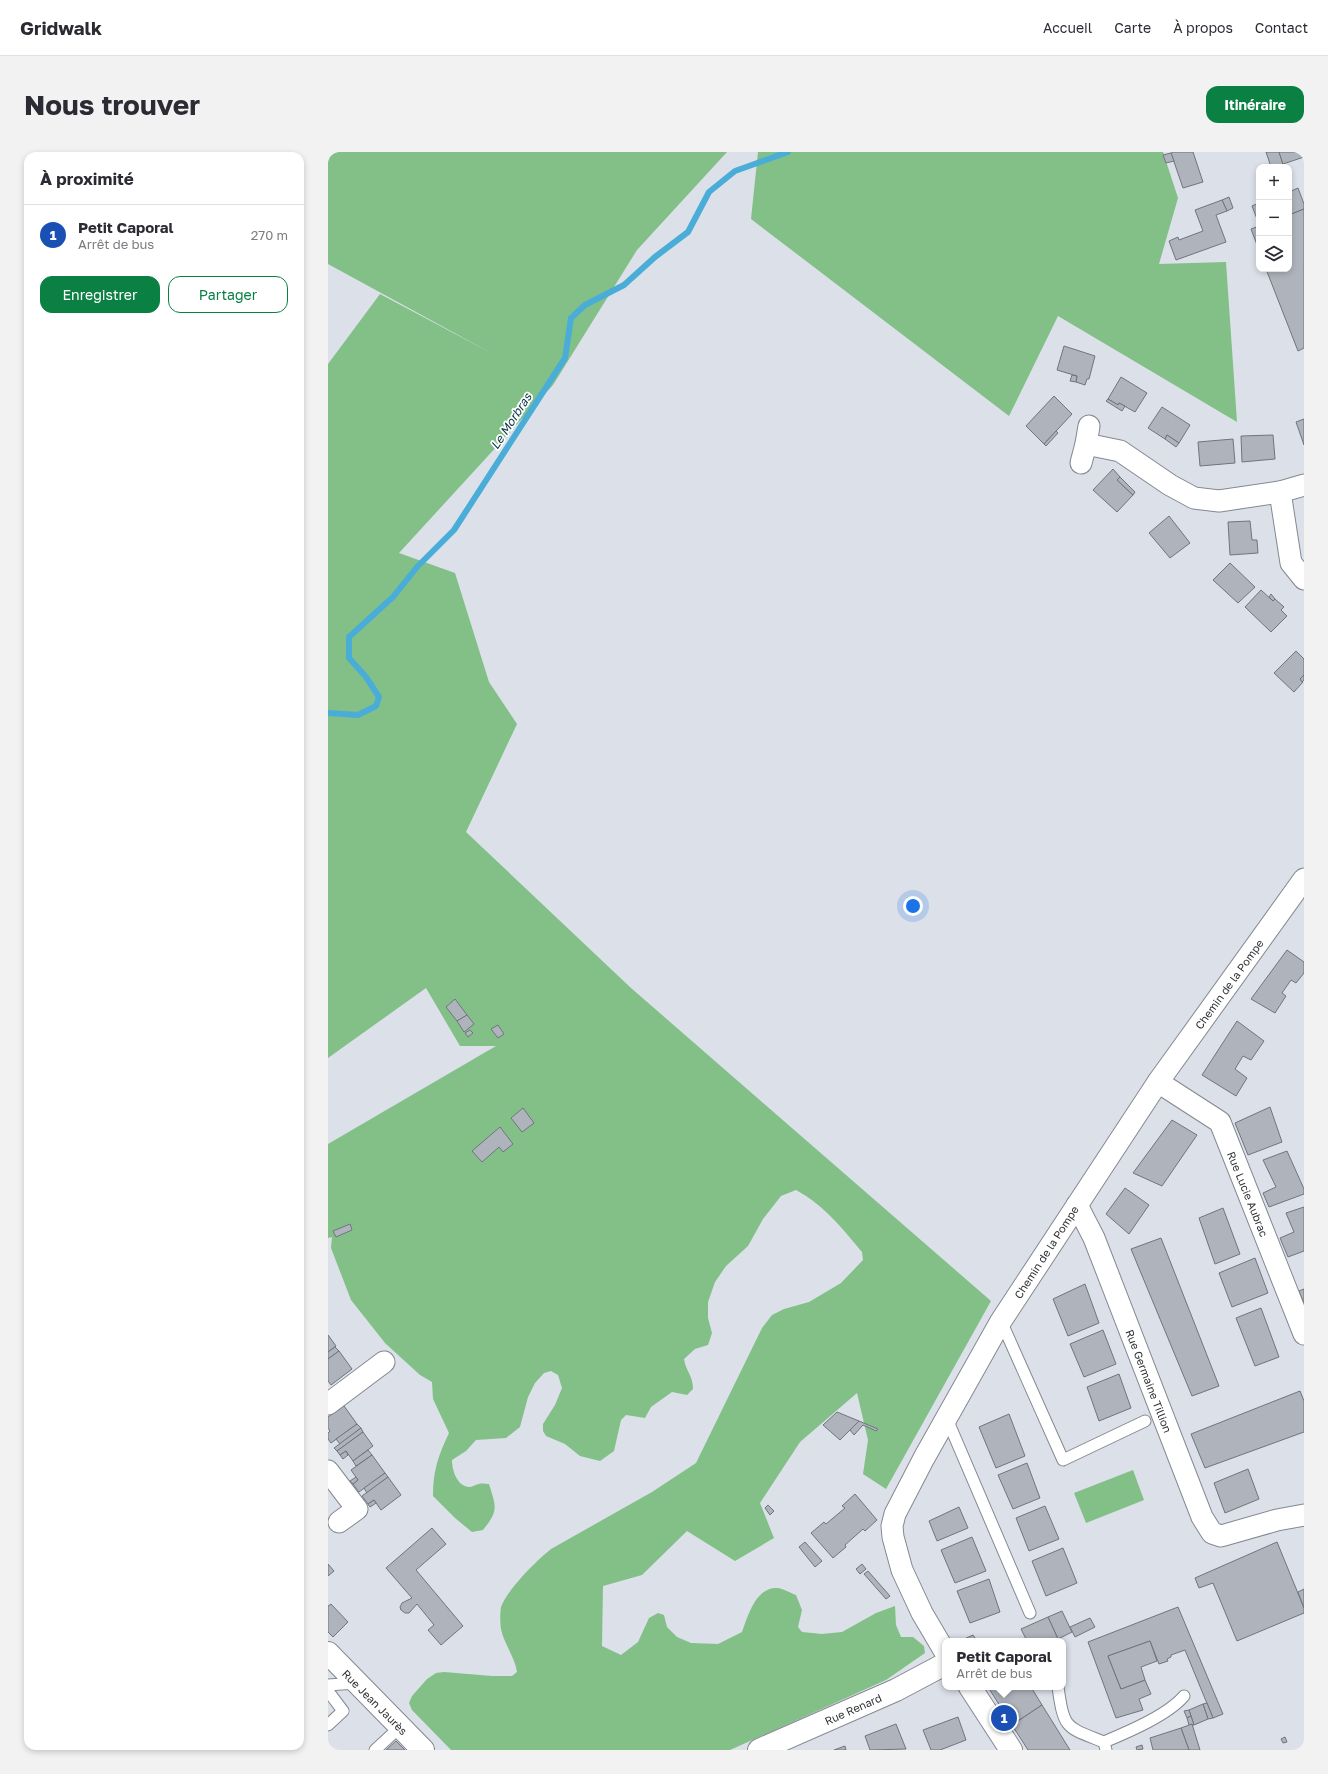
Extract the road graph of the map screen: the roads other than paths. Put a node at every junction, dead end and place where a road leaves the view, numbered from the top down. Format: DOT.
graph roads {
  1 [pos="1085,444"];
  2 [pos="1304,485"];
  3 [pos="1280,492"];
  4 [pos="1304,579"];
  5 [pos="1304,879"];
  6 [pos="1158,1082"];
  7 [pos="1077,1205"];
  8 [pos="1001,1321"];
  9 [pos="1304,1334"];
  10 [pos="384,1362"];
  11 [pos="328,1404"];
  12 [pos="947,1419"];
  13 [pos="1145,1421"];
  14 [pos="328,1471"];
  15 [pos="1304,1515"];
  16 [pos="339,1522"];
  17 [pos="1030,1613"];
  18 [pos="942,1647"];
  19 [pos="328,1653"];
  20 [pos="942,1666"];
  21 [pos="356,1682"];
  22 [pos="328,1685"];
  23 [pos="328,1690"];
  24 [pos="972,1690"];
  25 [pos="1058,1690"];
  26 [pos="1184,1696"];
  27 [pos="328,1725"];
  28 [pos="400,1726"];
  29 [pos="1105,1746"];
  30 [pos="376,1750"];
  31 [pos="423,1750"];
  32 [pos="759,1750"];
  33 [pos="1011,1750"];
  1 -- 3 [label="street"];
  2 -- 3 [label="street"];
  3 -- 4 [label="street"];
  5 -- 6 [label="street, Chemin de la Pompe"];
  6 -- 7 [label="street, Chemin de la Pompe"];
  6 -- 9 [label="street, Rue Lucie Aubrac"];
  7 -- 8 [label="street, Chemin de la Pompe"];
  7 -- 15 [label="street, Rue Germaine Tillion"];
  8 -- 12 [label="street, Chemin de la Pompe"];
  8 -- 13 [label="lane"];
  10 -- 11 [label="street"];
  12 -- 17 [label="lane"];
  12 -- 18 [label="street, Chemin de la Pompe"];
  14 -- 16 [label="street"];
  19 -- 21 [label="street, Rue Jean Jaurès"];
  20 -- 32 [label="street, Rue Renard"];
  21 -- 22 [label="lane"];
  21 -- 28 [label="street, Rue Jean Jaurès"];
  23 -- 27 [label="lane"];
  24 -- 33 [label="street"];
  25 -- 29 [label="lane"];
  26 -- 29 [label="lane"];
  28 -- 30 [label="lane"];
  28 -- 31 [label="street, Rue Jean Jaurès"];
}
